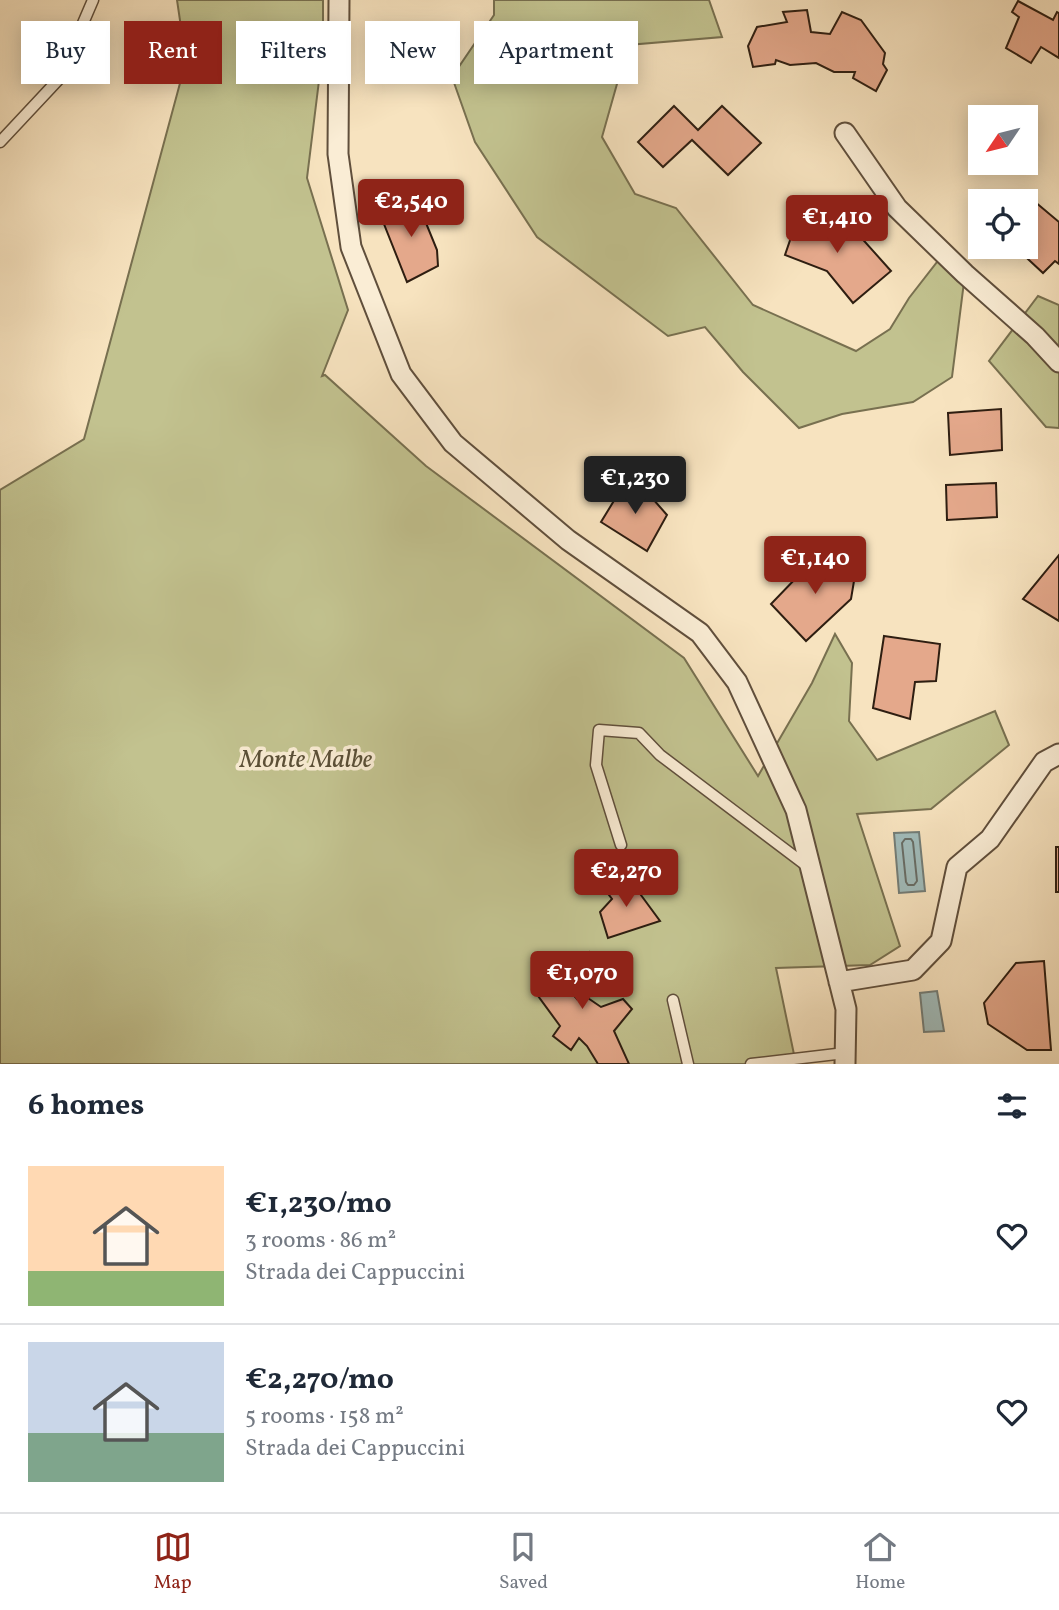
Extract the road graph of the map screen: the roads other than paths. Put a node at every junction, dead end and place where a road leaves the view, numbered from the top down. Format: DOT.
graph roads {
  1 [pos="93,0"];
  2 [pos="339,0"];
  3 [pos="845,133"];
  4 [pos="0,142"];
  5 [pos="1059,362"];
  6 [pos="1059,754"];
  7 [pos="621,845"];
  8 [pos="810,868"];
  9 [pos="839,982"];
  10 [pos="673,1000"];
  11 [pos="845,1059"];
  12 [pos="688,1064"];
  13 [pos="751,1064"];
  1 -- 4 [label="lane"];
  2 -- 8 [label="street"];
  3 -- 5 [label="street"];
  6 -- 9 [label="street"];
  7 -- 8 [label="lane"];
  8 -- 9 [label="street"];
  9 -- 11 [label="street"];
  10 -- 12 [label="lane"];
  11 -- 13 [label="lane"];
}
